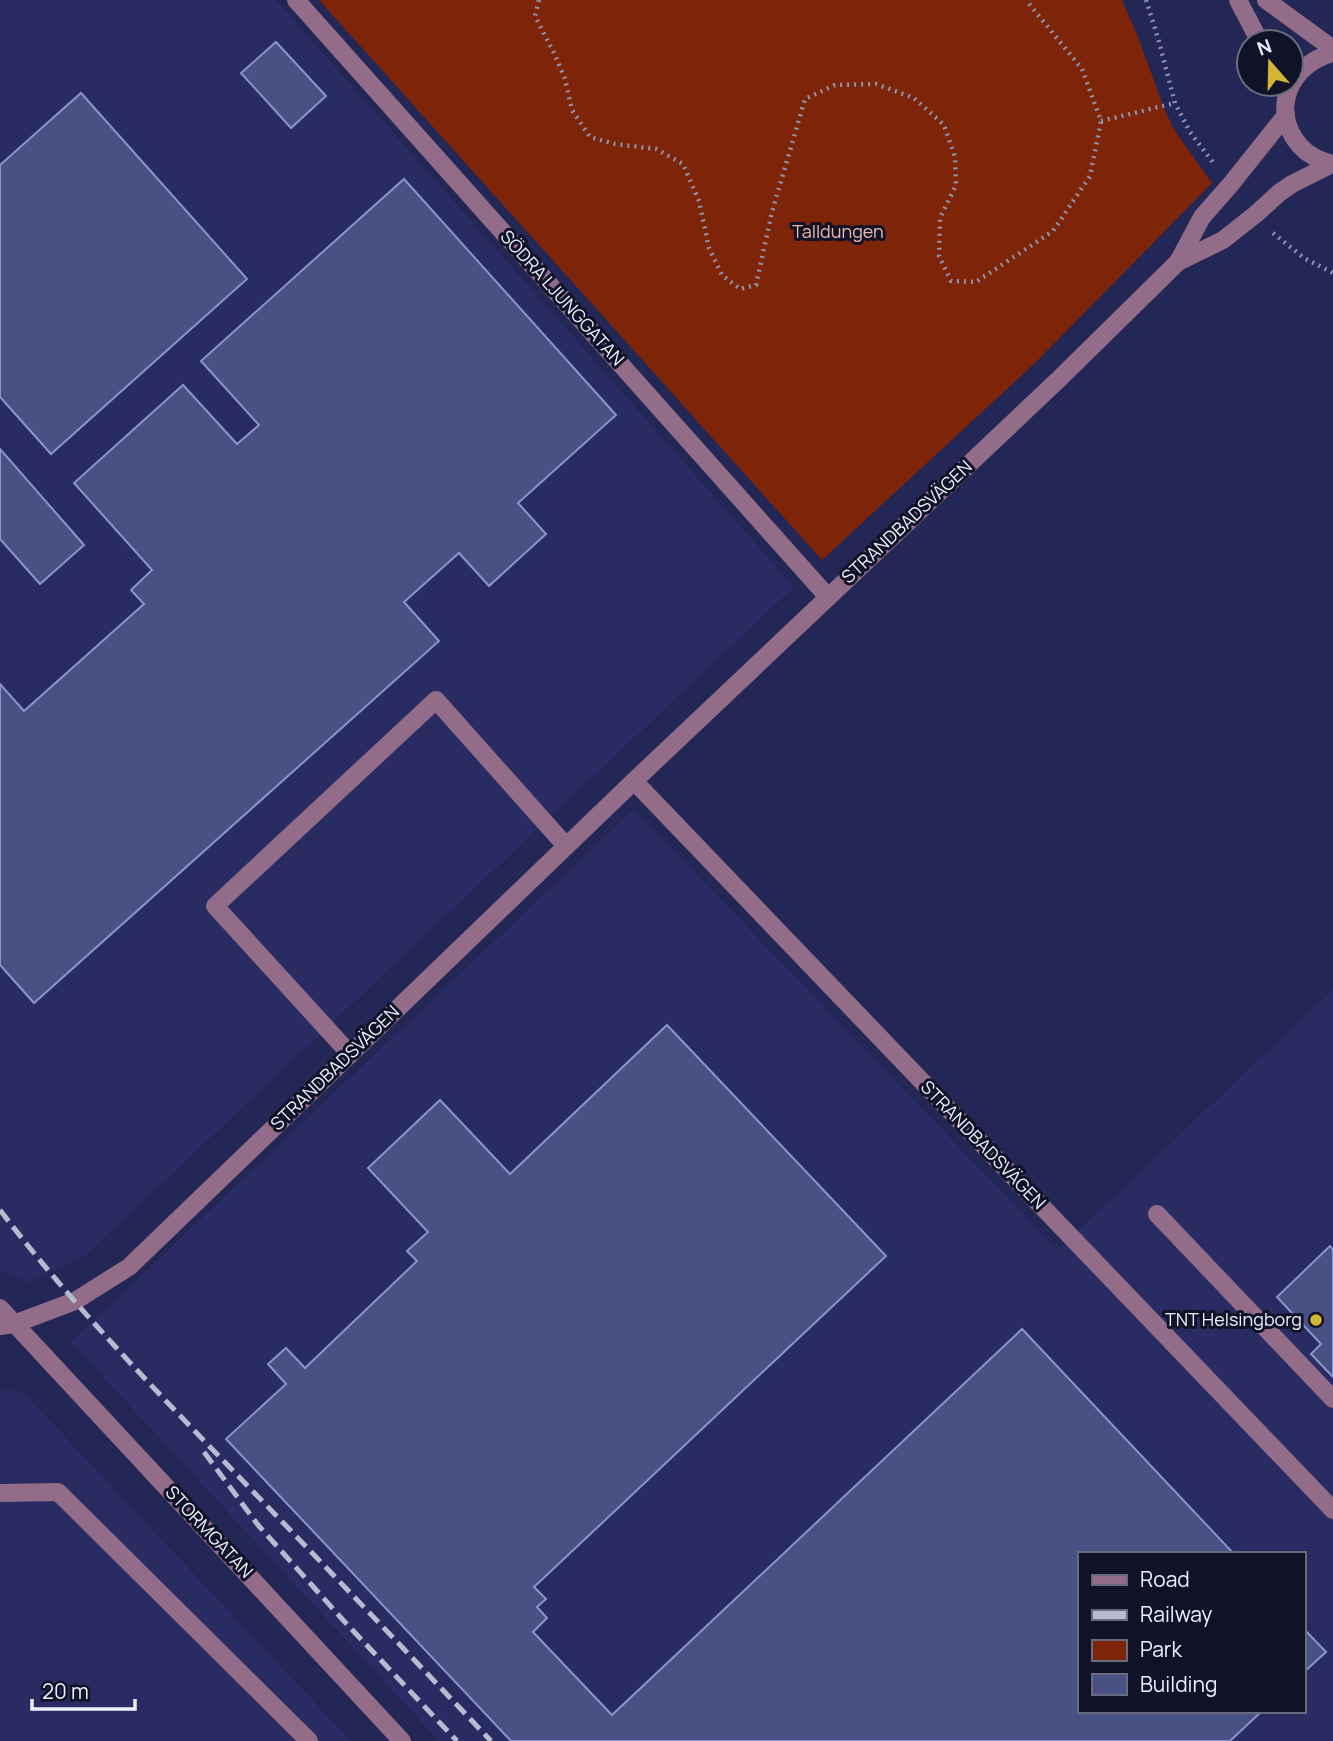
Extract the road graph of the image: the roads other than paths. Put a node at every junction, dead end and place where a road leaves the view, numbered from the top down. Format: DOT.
graph roads {
  1 [pos="296,0"];
  2 [pos="1238,0"];
  3 [pos="1266,0"];
  4 [pos="1253,28"];
  5 [pos="1333,51"];
  6 [pos="1282,98"];
  7 [pos="1286,112"];
  8 [pos="1333,164"];
  9 [pos="1178,262"];
  10 [pos="828,597"];
  11 [pos="634,781"];
  12 [pos="566,846"];
  13 [pos="350,1054"];
  14 [pos="1157,1214"];
  15 [pos="0,1308"];
  16 [pos="7,1325"];
  17 [pos="1333,1399"];
  18 [pos="0,1493"];
  19 [pos="1333,1510"];
  20 [pos="309,1741"];
  21 [pos="402,1741"];
  1 -- 10 [label="street, SÖDRA LJUNGGATAN"];
  2 -- 4 [label="street"];
  3 -- 5 [label="street"];
  5 -- 7 [label="street, STRANDBADSVÄGEN"];
  6 -- 7 [label="street"];
  7 -- 8 [label="street, STRANDBADSVÄGEN"];
  7 -- 9 [label="street, STRANDBADSVÄGEN"];
  8 -- 9 [label="street, STRANDBADSVÄGEN"];
  9 -- 10 [label="street, STRANDBADSVÄGEN"];
  10 -- 11 [label="street, STRANDBADSVÄGEN"];
  11 -- 12 [label="street, STRANDBADSVÄGEN"];
  11 -- 19 [label="street, STRANDBADSVÄGEN"];
  12 -- 13 [label="street, STRANDBADSVÄGEN"];
  12 -- 13 [label="street"];
  13 -- 16 [label="street, STRANDBADSVÄGEN"];
  14 -- 17 [label="street"];
  15 -- 16 [label="street, STORMGATAN"];
  16 -- 21 [label="street, STORMGATAN"];
  18 -- 20 [label="street"];
}
